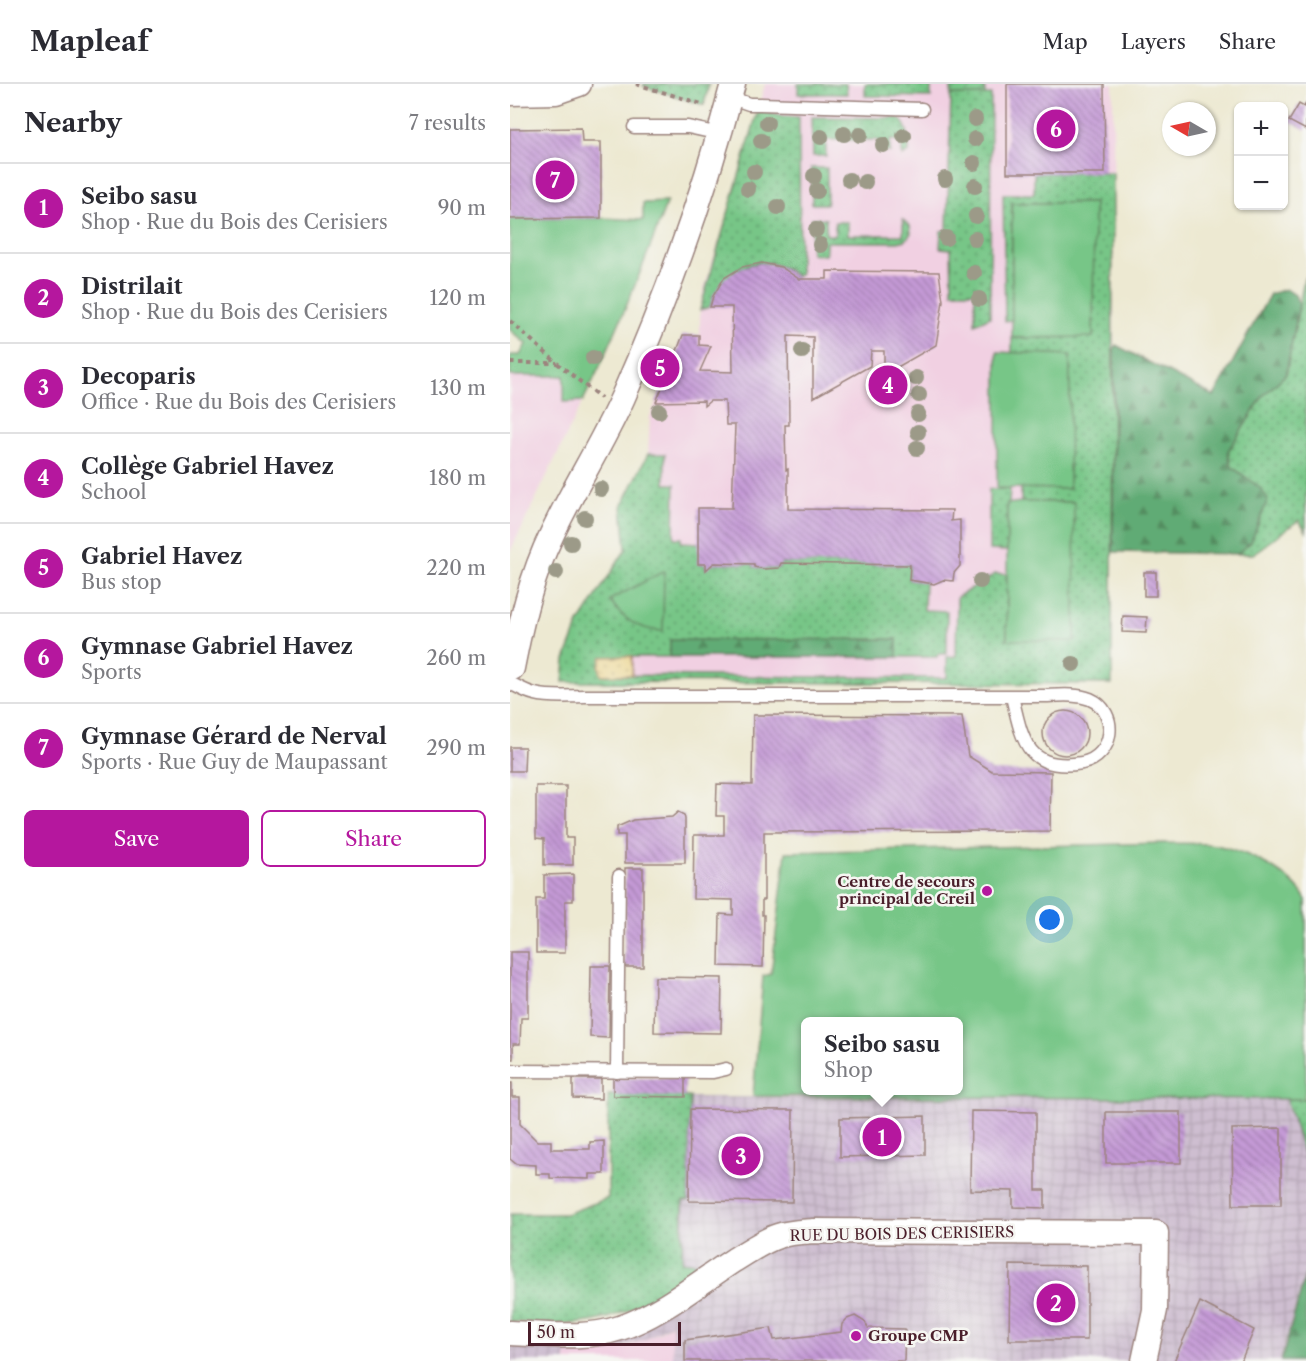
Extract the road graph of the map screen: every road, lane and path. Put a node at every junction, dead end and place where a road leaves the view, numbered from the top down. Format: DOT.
graph roads {
  1 [pos="579,84"];
  2 [pos="636,84"];
  3 [pos="510,93"];
  4 [pos="729,97"];
  5 [pos="922,109"];
  6 [pos="634,127"];
  7 [pos="720,134"];
  8 [pos="510,321"];
  9 [pos="510,363"];
  10 [pos="557,363"];
  11 [pos="597,407"];
  12 [pos="552,534"];
  13 [pos="510,595"];
  14 [pos="510,671"];
  15 [pos="1012,696"];
  16 [pos="619,876"];
  17 [pos="726,1069"];
  18 [pos="510,1071"];
  19 [pos="617,1072"];
  20 [pos="510,1332"];
  21 [pos="1144,1361"];
  1 -- 3 [label="street"];
  2 -- 4 [label="path"];
  4 -- 5 [label="lane"];
  4 -- 7 [label="street"];
  6 -- 7 [label="lane"];
  7 -- 12 [label="street"];
  8 -- 10 [label="path"];
  9 -- 10 [label="path"];
  10 -- 11 [label="path"];
  12 -- 13 [label="street"];
  12 -- 14 [label="street"];
  14 -- 15 [label="lane"];
  15 -- 15 [label="lane"];
  16 -- 19 [label="lane"];
  17 -- 19 [label="lane"];
  18 -- 19 [label="lane"];
  20 -- 21 [label="street, RUE DU BOIS DES CERISIERS"];
}
